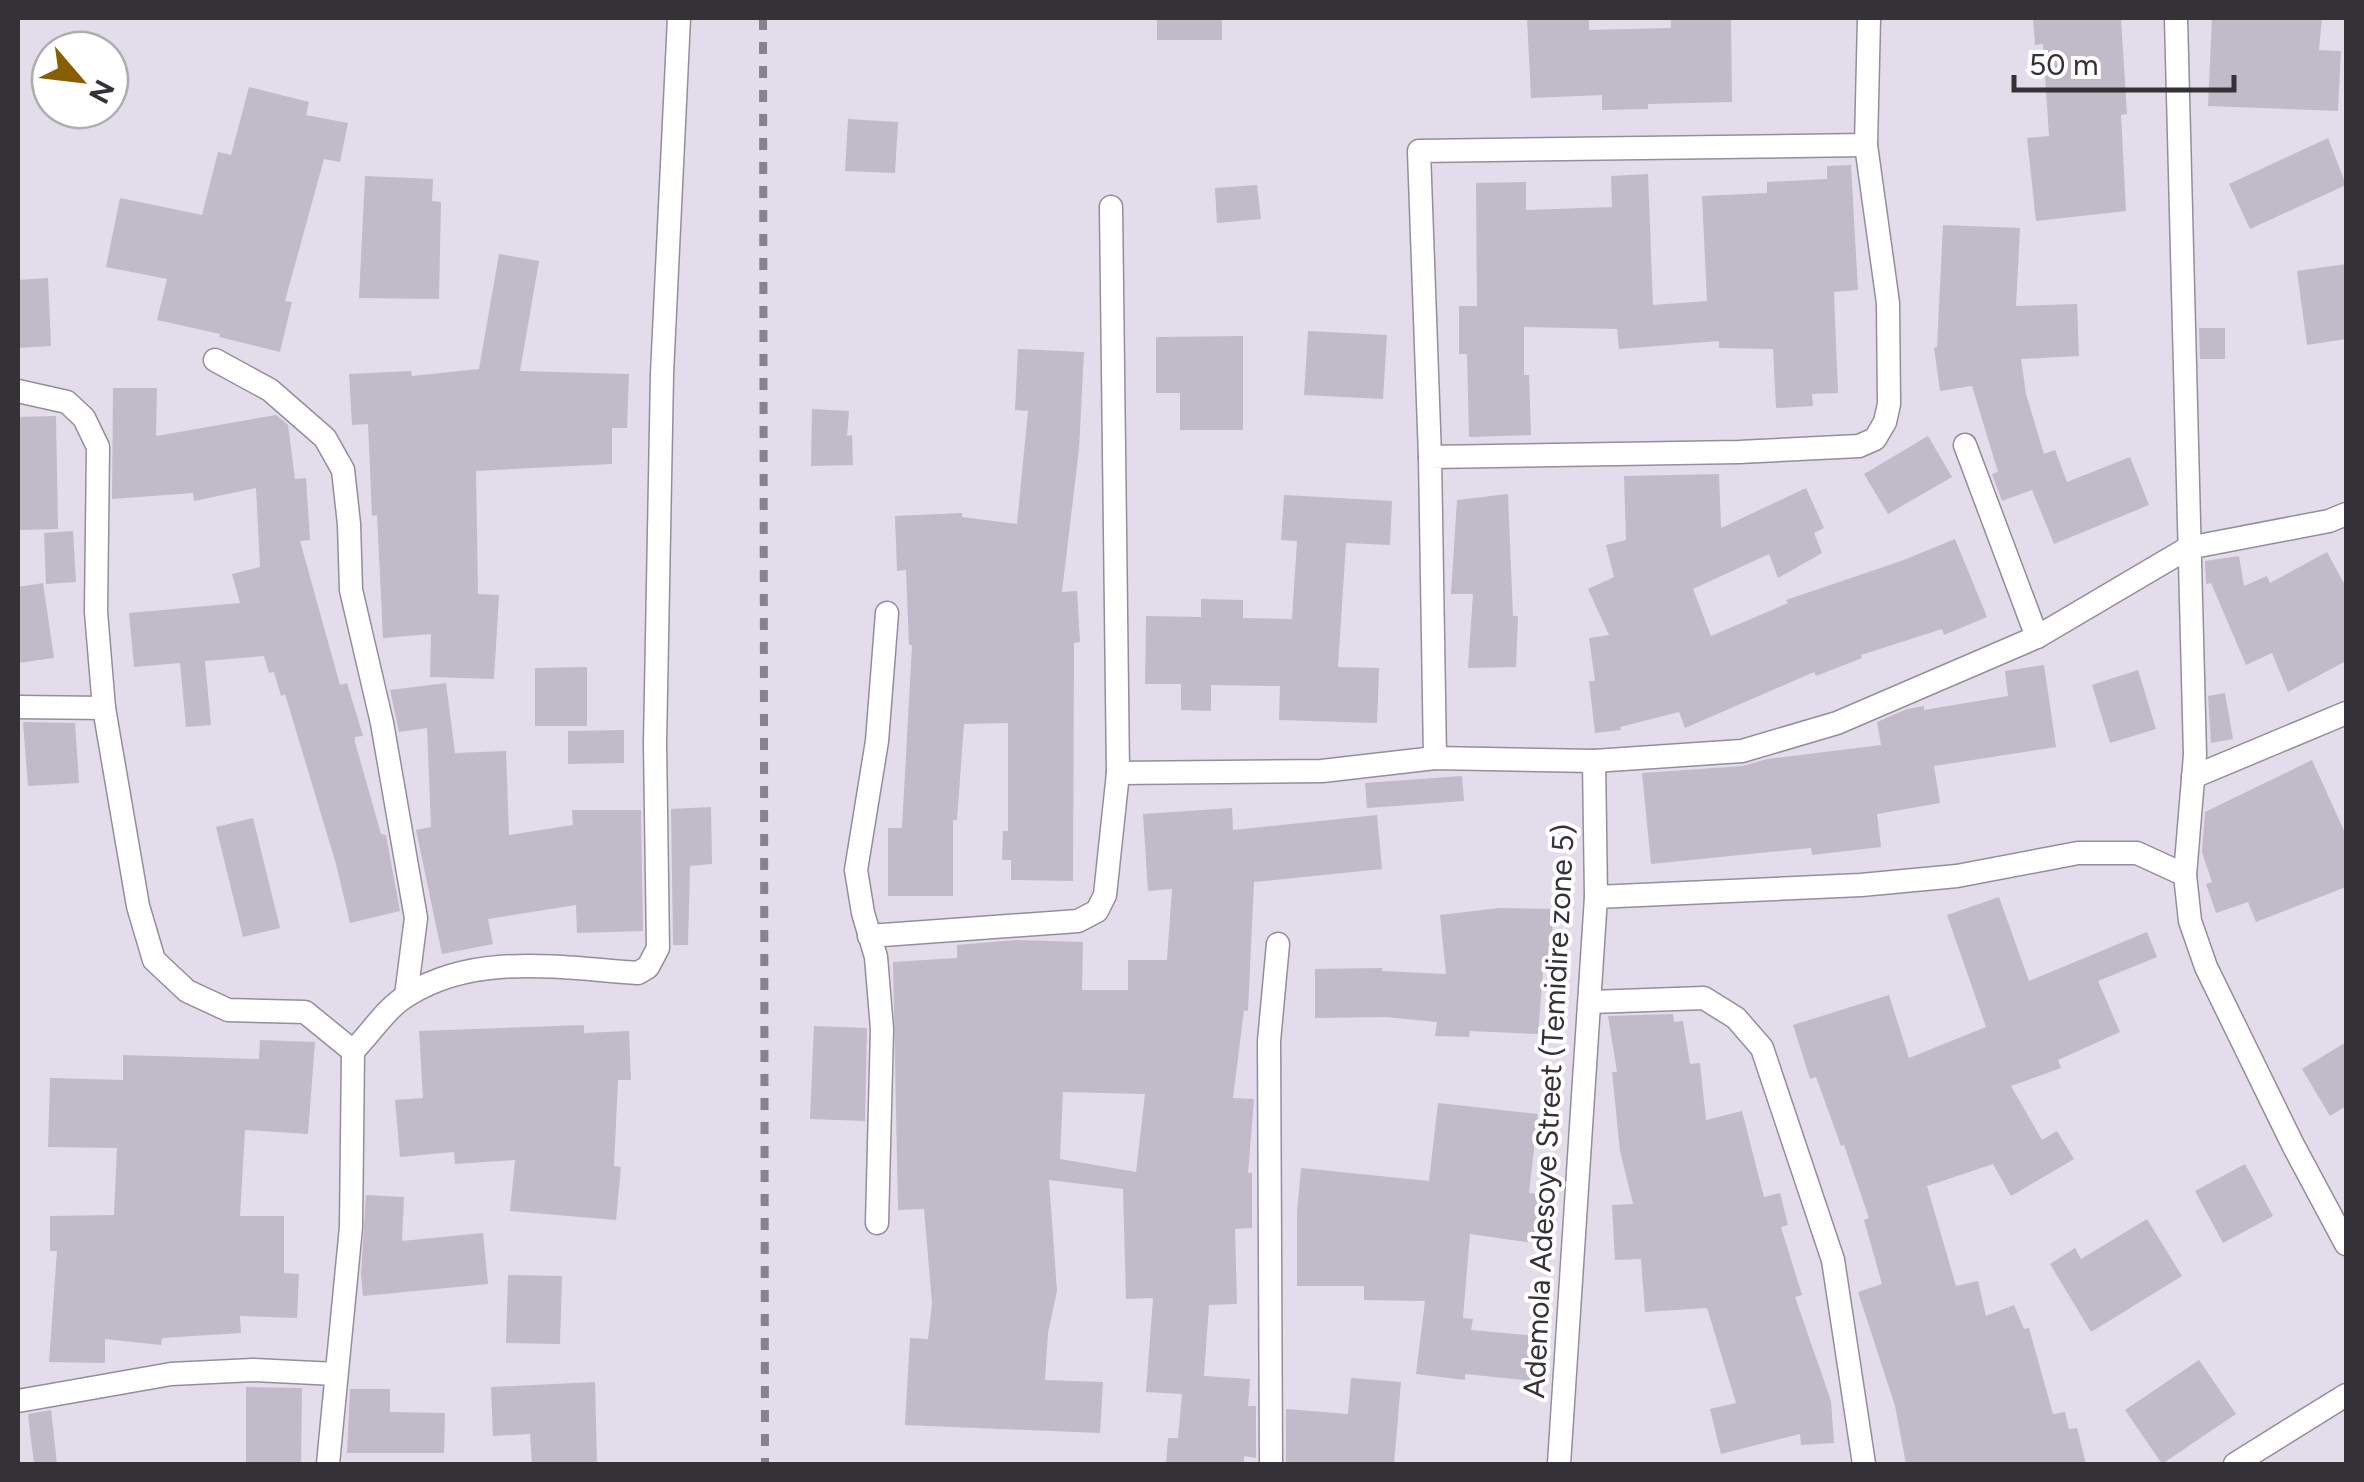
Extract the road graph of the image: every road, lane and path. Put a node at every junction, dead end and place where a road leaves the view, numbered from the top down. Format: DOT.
graph roads {
  1 [pos="679,18"];
  2 [pos="1868,18"];
  3 [pos="2176,18"];
  4 [pos="1866,145"];
  5 [pos="1110,207"];
  6 [pos="214,360"];
  7 [pos="18,391"];
  8 [pos="1965,445"];
  9 [pos="1430,458"];
  10 [pos="2346,514"];
  11 [pos="2188,548"];
  12 [pos="887,612"];
  13 [pos="2037,637"];
  14 [pos="18,707"];
  15 [pos="104,708"];
  16 [pos="2346,713"];
  17 [pos="1435,758"];
  18 [pos="1594,761"];
  19 [pos="1118,773"];
  20 [pos="2193,778"];
  21 [pos="2185,875"];
  22 [pos="1596,897"];
  23 [pos="869,936"];
  24 [pos="1278,944"];
  25 [pos="406,996"];
  26 [pos="1591,1002"];
  27 [pos="354,1051"];
  28 [pos="877,1223"];
  29 [pos="2346,1244"];
  30 [pos="336,1374"];
  31 [pos="2346,1395"];
  32 [pos="18,1401"];
  33 [pos="328,1464"];
  34 [pos="1271,1464"];
  35 [pos="1559,1464"];
  36 [pos="1864,1464"];
  37 [pos="2235,1464"];
  1 -- 25 [label="street"];
  2 -- 4 [label="street"];
  3 -- 11 [label="street"];
  4 -- 9 [label="street"];
  4 -- 9 [label="street"];
  5 -- 19 [label="street"];
  6 -- 25 [label="street"];
  7 -- 15 [label="street"];
  8 -- 13 [label="street"];
  9 -- 17 [label="street"];
  10 -- 11 [label="street"];
  11 -- 13 [label="street"];
  11 -- 20 [label="street"];
  12 -- 23 [label="street"];
  13 -- 18 [label="street"];
  14 -- 15 [label="street"];
  15 -- 27 [label="street"];
  16 -- 20 [label="street"];
  17 -- 18 [label="street"];
  17 -- 19 [label="street"];
  18 -- 22 [label="street, Ademola Adesoye Street (Temidire zone 5)"];
  19 -- 23 [label="street"];
  20 -- 21 [label="street"];
  21 -- 22 [label="street"];
  21 -- 29 [label="street"];
  22 -- 26 [label="street, Ademola Adesoye Street (Temidire zone 5)"];
  23 -- 28 [label="street"];
  24 -- 34 [label="street"];
  25 -- 27 [label="street"];
  26 -- 35 [label="street, Ademola Adesoye Street (Temidire zone 5)"];
  26 -- 36 [label="street"];
  27 -- 30 [label="street"];
  30 -- 32 [label="street"];
  30 -- 33 [label="street"];
  31 -- 37 [label="street"];
}
